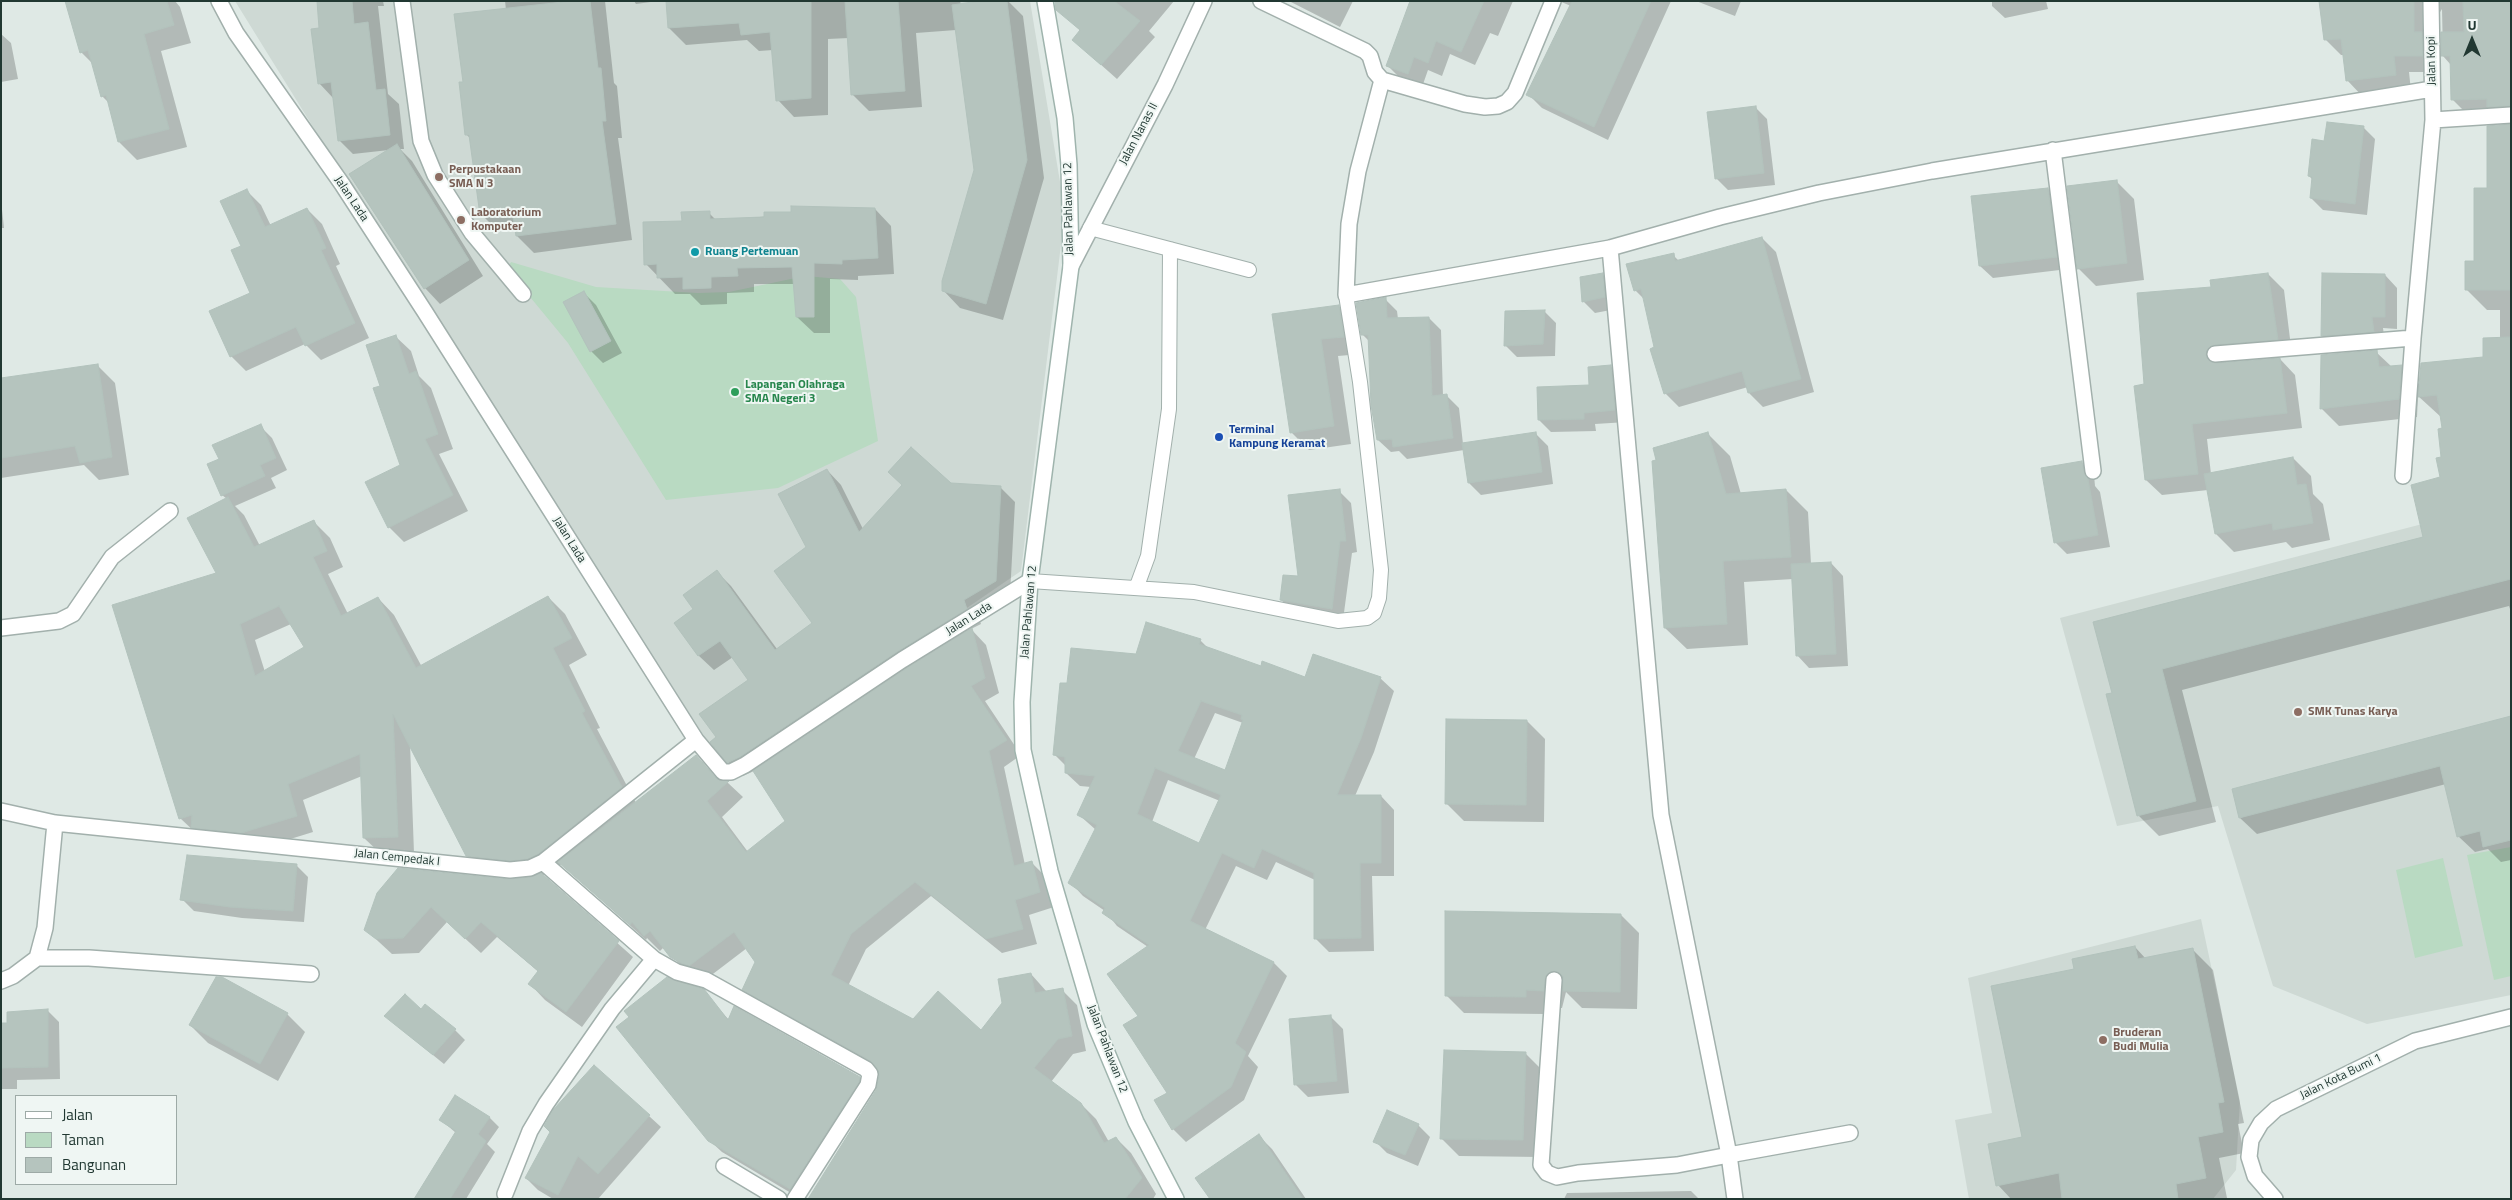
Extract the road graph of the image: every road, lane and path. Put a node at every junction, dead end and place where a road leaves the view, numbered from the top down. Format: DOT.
graph roads {
  1 [pos="219,1"];
  2 [pos="402,1"];
  3 [pos="1045,1"];
  4 [pos="1204,1"];
  5 [pos="1261,1"];
  6 [pos="1553,1"];
  7 [pos="2431,1"];
  8 [pos="1382,80"];
  9 [pos="2432,88"];
  10 [pos="2511,115"];
  11 [pos="2433,120"];
  12 [pos="2053,150"];
  13 [pos="1090,228"];
  14 [pos="1610,248"];
  15 [pos="1170,249"];
  16 [pos="1070,266"];
  17 [pos="1249,270"];
  18 [pos="523,294"];
  19 [pos="1346,295"];
  20 [pos="2413,338"];
  21 [pos="2215,354"];
  22 [pos="2093,471"];
  23 [pos="2403,476"];
  24 [pos="170,511"];
  25 [pos="1030,581"];
  26 [pos="1137,586"];
  27 [pos="1,628"];
  28 [pos="696,740"];
  29 [pos="1,811"];
  30 [pos="55,823"];
  31 [pos="543,862"];
  32 [pos="37,958"];
  33 [pos="654,959"];
  34 [pos="311,974"];
  35 [pos="1554,980"];
  36 [pos="1,981"];
  37 [pos="2511,1017"];
  38 [pos="1850,1133"];
  39 [pos="1729,1155"];
  40 [pos="724,1166"];
  41 [pos="505,1194"];
  42 [pos="779,1199"];
  43 [pos="795,1199"];
  44 [pos="1176,1199"];
  45 [pos="1735,1199"];
  46 [pos="2275,1199"];
  1 -- 28 [label="street, Jalan Lada"];
  2 -- 18 [label="street"];
  3 -- 16 [label="street, Jalan Pahlawan 12"];
  4 -- 13 [label="street, Jalan Nanas II"];
  5 -- 8 [label="street"];
  6 -- 8 [label="street"];
  7 -- 9 [label="street, Jalan Kopi"];
  8 -- 19 [label="street"];
  9 -- 11 [label="street, Jalan Kopi"];
  9 -- 12 [label="street"];
  10 -- 11 [label="street"];
  11 -- 20 [label="street, Jalan Kopi"];
  12 -- 14 [label="street"];
  12 -- 22 [label="street"];
  13 -- 15 [label="lane"];
  13 -- 16 [label="street, Jalan Nanas II"];
  14 -- 19 [label="street"];
  14 -- 39 [label="street"];
  15 -- 17 [label="lane"];
  15 -- 26 [label="lane"];
  16 -- 25 [label="street, Jalan Pahlawan 12"];
  19 -- 26 [label="lane"];
  20 -- 21 [label="street"];
  20 -- 23 [label="street, Jalan Kopi"];
  24 -- 27 [label="street"];
  25 -- 26 [label="lane"];
  25 -- 28 [label="street, Jalan Lada"];
  25 -- 44 [label="street, Jalan Pahlawan 12"];
  28 -- 31 [label="street, Jalan Cempedak I"];
  29 -- 30 [label="street, Jalan Cempedak I"];
  30 -- 31 [label="street, Jalan Cempedak I"];
  30 -- 32 [label="street"];
  31 -- 33 [label="street"];
  32 -- 34 [label="street"];
  32 -- 36 [label="street"];
  33 -- 41 [label="street"];
  33 -- 43 [label="street"];
  35 -- 39 [label="street"];
  37 -- 46 [label="street, Jalan Kota Bumi 1"];
  38 -- 39 [label="street"];
  39 -- 45 [label="street"];
  40 -- 42 [label="street"];
}
